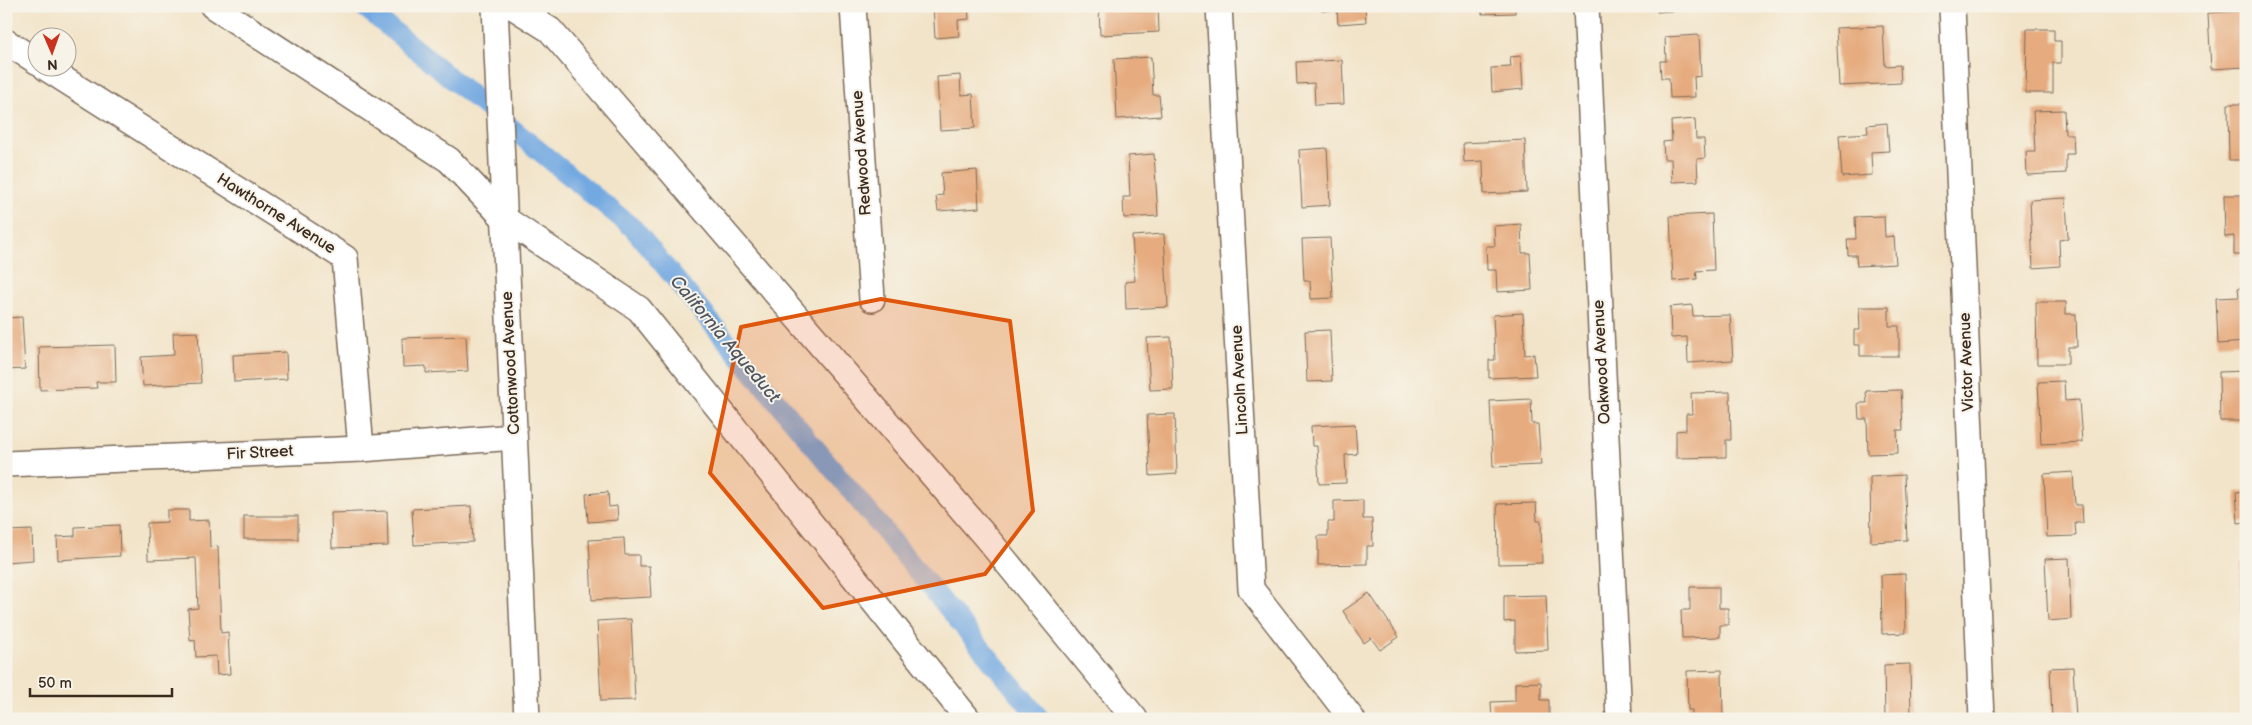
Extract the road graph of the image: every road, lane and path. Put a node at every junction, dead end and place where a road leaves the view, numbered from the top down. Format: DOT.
graph roads {
  1 [pos="213,6"];
  2 [pos="495,6"];
  3 [pos="512,6"];
  4 [pos="853,6"];
  5 [pos="1219,6"];
  6 [pos="1586,6"];
  7 [pos="1952,6"];
  8 [pos="6,42"];
  9 [pos="28,56"];
  10 [pos="62,78"];
  11 [pos="505,219"];
  12 [pos="872,299"];
  13 [pos="514,437"];
  14 [pos="361,449"];
  15 [pos="6,464"];
  16 [pos="526,719"];
  17 [pos="968,719"];
  18 [pos="1135,719"];
  19 [pos="1352,719"];
  20 [pos="1619,719"];
  21 [pos="1982,719"];
  1 -- 11 [label="street"];
  2 -- 11 [label="street, Cottonwood Avenue"];
  3 -- 18 [label="street"];
  4 -- 12 [label="street, Redwood Avenue"];
  5 -- 19 [label="street, Lincoln Avenue"];
  6 -- 20 [label="street, Oakwood Avenue"];
  7 -- 21 [label="street, Victor Avenue"];
  8 -- 9 [label="street"];
  10 -- 14 [label="street, Hawthorne Avenue"];
  11 -- 13 [label="street, Cottonwood Avenue"];
  11 -- 17 [label="street"];
  13 -- 14 [label="street, Fir Street"];
  13 -- 16 [label="street, Cottonwood Avenue"];
  14 -- 15 [label="street, Fir Street"];
}
